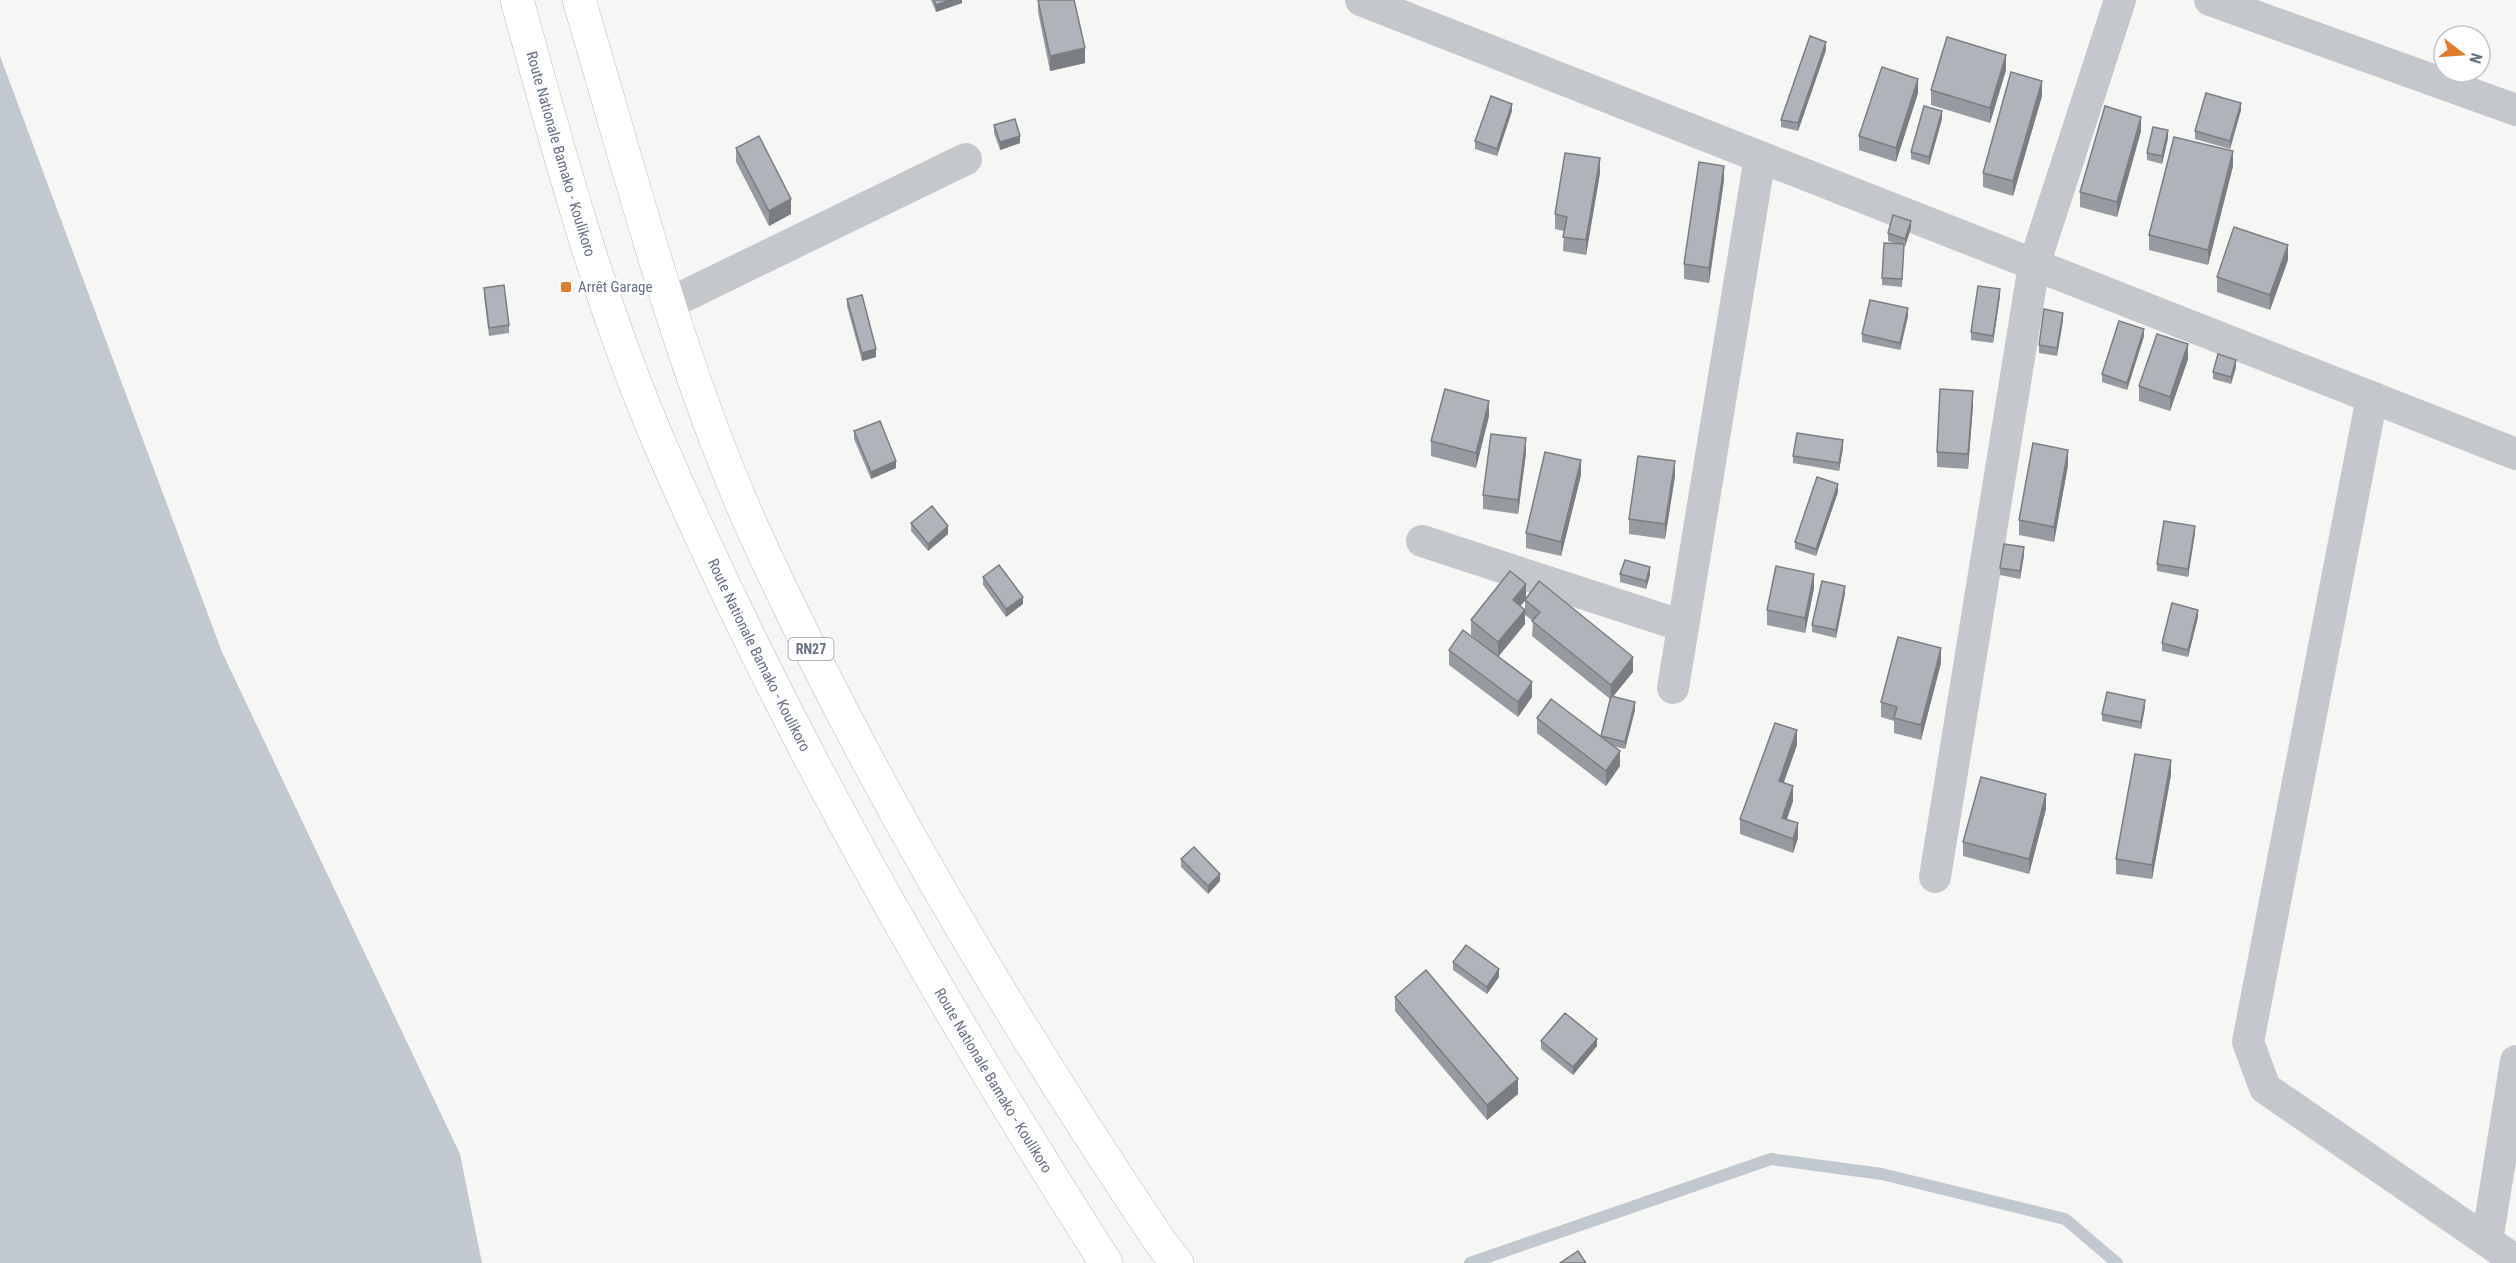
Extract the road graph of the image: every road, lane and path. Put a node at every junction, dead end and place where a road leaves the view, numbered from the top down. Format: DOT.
graph roads {
  1 [pos="517,0"];
  2 [pos="579,0"];
  3 [pos="1361,0"];
  4 [pos="2120,0"];
  5 [pos="2210,0"];
  6 [pos="2516,110"];
  7 [pos="1760,157"];
  8 [pos="966,159"];
  9 [pos="2034,265"];
  10 [pos="669,303"];
  11 [pos="2372,397"];
  12 [pos="2516,454"];
  13 [pos="1422,541"];
  14 [pos="1683,626"];
  15 [pos="1673,688"];
  16 [pos="1935,877"];
  17 [pos="2516,1061"];
  18 [pos="2487,1241"];
  19 [pos="1169,1253"];
  20 [pos="2516,1261"];
  21 [pos="1106,1263"];
  1 -- 21 [label="main road, Route Nationale Bamako - Koulikoro"];
  2 -- 10 [label="main road, RN27"];
  3 -- 7 [label="street"];
  4 -- 9 [label="street"];
  5 -- 6 [label="street"];
  7 -- 9 [label="street"];
  7 -- 14 [label="street"];
  8 -- 10 [label="street"];
  9 -- 11 [label="street"];
  9 -- 16 [label="street"];
  10 -- 19 [label="main road, RN27"];
  11 -- 12 [label="street"];
  11 -- 18 [label="street"];
  13 -- 14 [label="street"];
  14 -- 15 [label="street"];
  17 -- 18 [label="street"];
  18 -- 20 [label="street"];
}
